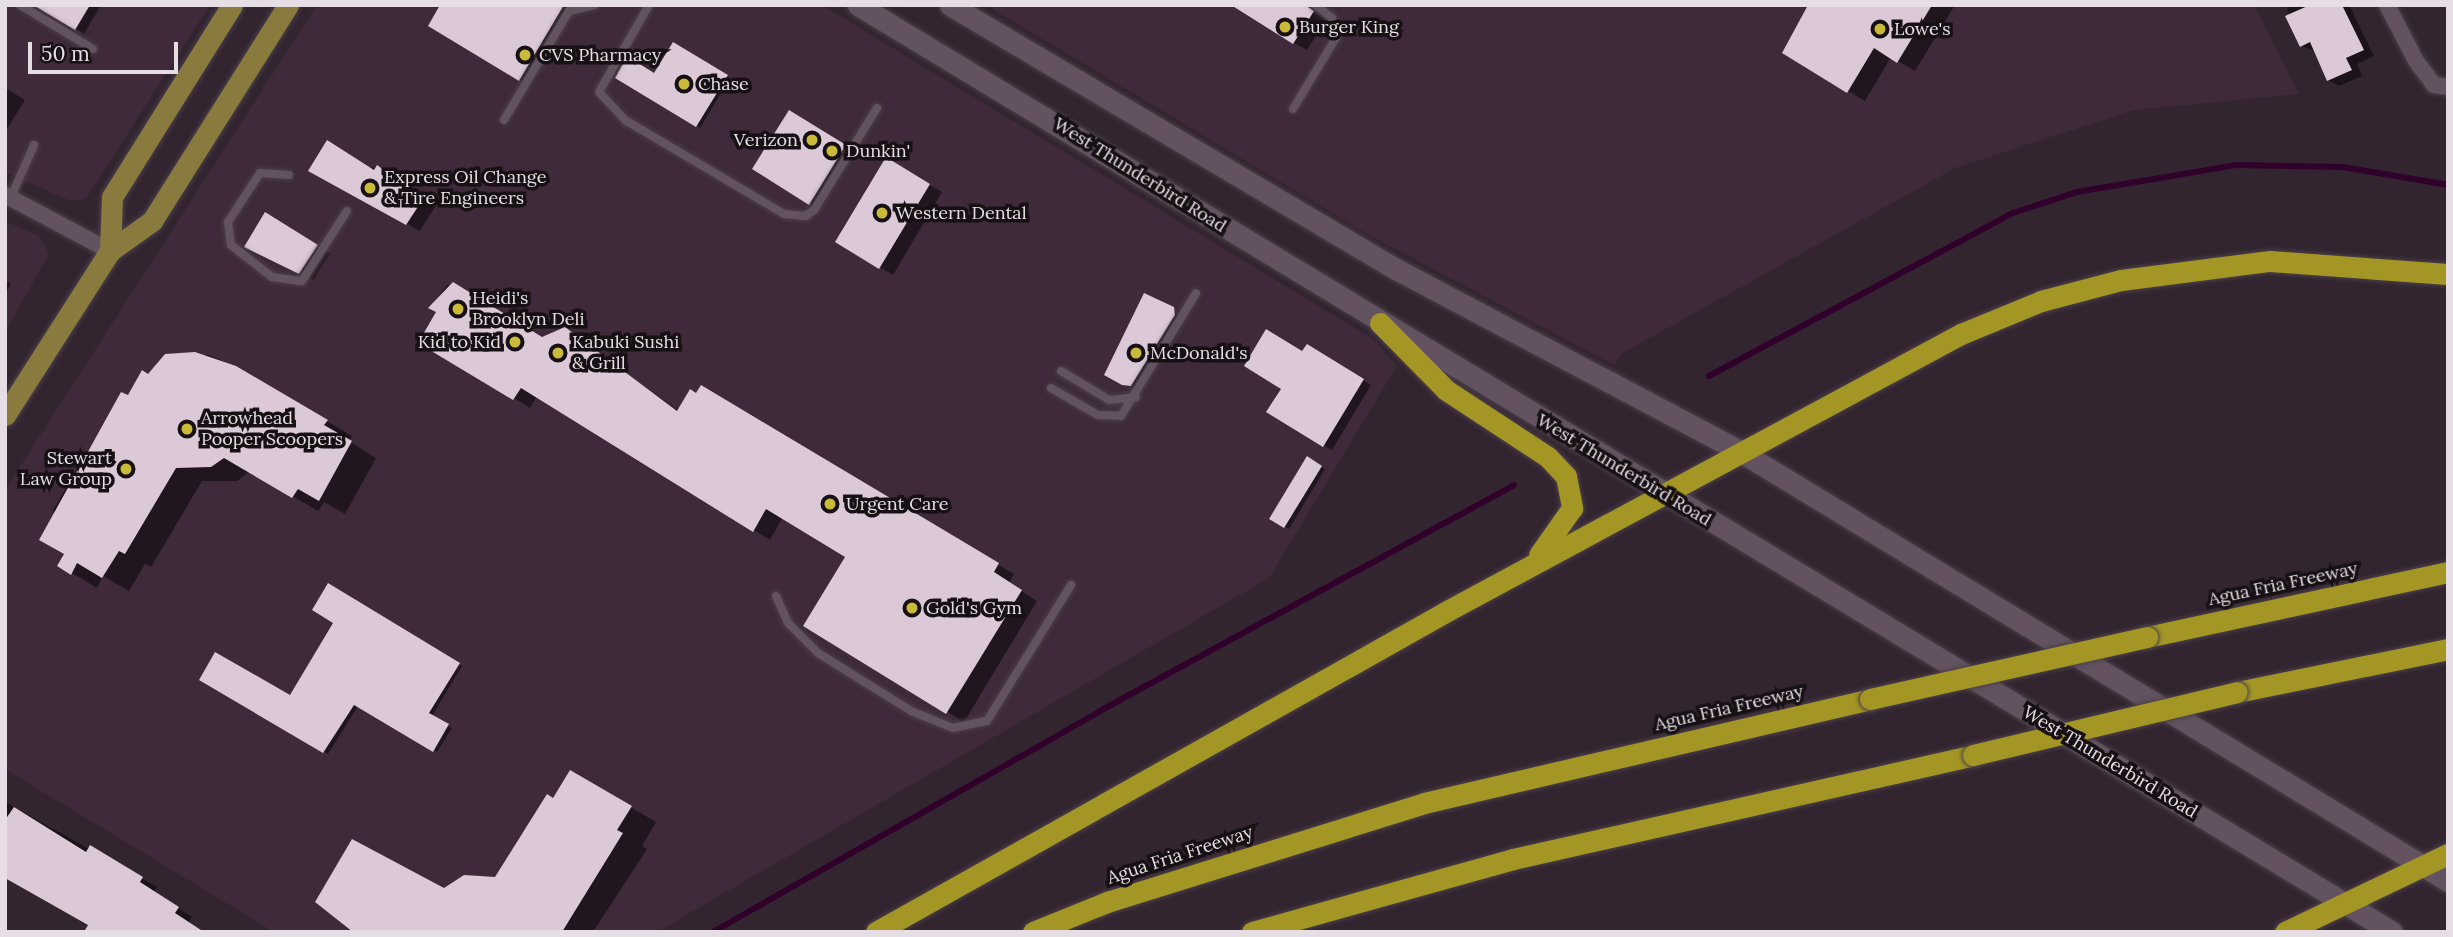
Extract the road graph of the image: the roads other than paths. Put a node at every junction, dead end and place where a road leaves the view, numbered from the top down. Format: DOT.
graph roads {
  1 [pos="20,5"];
  2 [pos="232,5"];
  3 [pos="288,5"];
  4 [pos="594,5"];
  5 [pos="649,5"];
  6 [pos="858,5"];
  7 [pos="950,5"];
  8 [pos="1316,5"];
  9 [pos="2387,5"];
  10 [pos="93,49"];
  11 [pos="2441,86"];
  12 [pos="877,108"];
  13 [pos="1293,109"];
  14 [pos="504,120"];
  15 [pos="34,145"];
  16 [pos="289,176"];
  17 [pos="8,196"];
  18 [pos="347,211"];
  19 [pos="110,251"];
  20 [pos="2448,274"];
  21 [pos="1196,293"];
  22 [pos="1380,323"];
  23 [pos="1061,371"];
  24 [pos="1051,388"];
  25 [pos="1136,397"];
  26 [pos="5,415"];
  27 [pos="1741,452"];
  28 [pos="1665,495"];
  29 [pos="1529,566"];
  30 [pos="2448,572"];
  31 [pos="1071,585"];
  32 [pos="776,596"];
  33 [pos="2448,649"];
  34 [pos="2448,854"];
  35 [pos="2422,865"];
  36 [pos="2448,881"];
  37 [pos="2343,902"];
  38 [pos="876,932"];
  39 [pos="1033,932"];
  40 [pos="1252,932"];
  41 [pos="2285,932"];
  42 [pos="2392,932"];
  1 -- 10 [label="lane"];
  2 -- 19 [label="main road"];
  3 -- 19 [label="main road"];
  4 -- 14 [label="lane"];
  5 -- 12 [label="lane"];
  6 -- 22 [label="main road, West Thunderbird Road"];
  7 -- 27 [label="main road"];
  8 -- 13 [label="lane"];
  9 -- 11 [label="street"];
  15 -- 17 [label="lane"];
  16 -- 18 [label="lane"];
  17 -- 19 [label="street"];
  19 -- 26 [label="main road"];
  20 -- 27 [label="highway"];
  21 -- 25 [label="lane"];
  22 -- 28 [label="main road, West Thunderbird Road"];
  22 -- 29 [label="highway"];
  23 -- 25 [label="lane"];
  24 -- 25 [label="lane"];
  27 -- 28 [label="highway"];
  27 -- 35 [label="main road"];
  28 -- 29 [label="highway"];
  28 -- 37 [label="main road, West Thunderbird Road"];
  29 -- 38 [label="highway"];
  30 -- 39 [label="highway, Agua Fria Freeway, bridge"];
  31 -- 32 [label="lane"];
  33 -- 40 [label="highway, bridge"];
  34 -- 35 [label="highway"];
  35 -- 36 [label="main road"];
  35 -- 37 [label="highway"];
  37 -- 41 [label="highway"];
  37 -- 42 [label="main road, West Thunderbird Road"];
}
